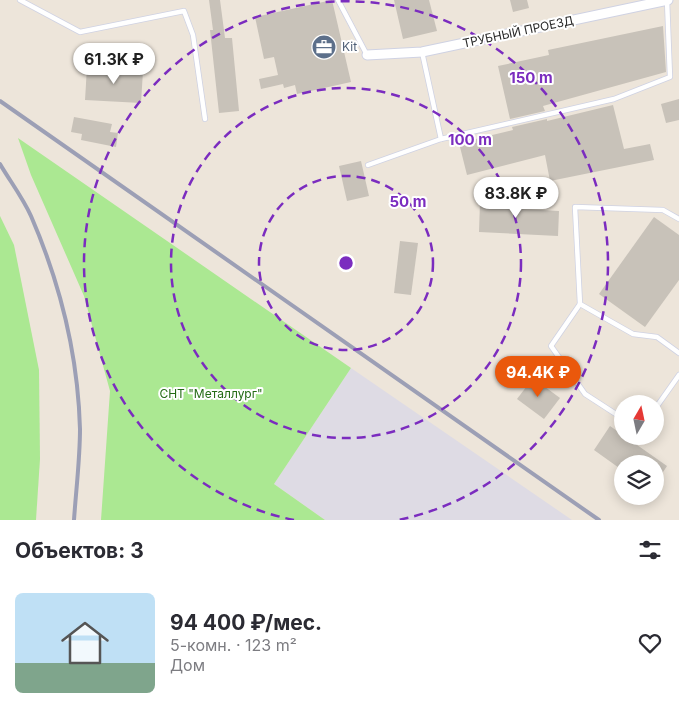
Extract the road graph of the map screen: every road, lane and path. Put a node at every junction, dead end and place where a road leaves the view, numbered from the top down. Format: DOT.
graph roads {
  1 [pos="20,0"];
  2 [pos="338,0"];
  3 [pos="667,0"];
  4 [pos="422,52"];
  5 [pos="367,55"];
  6 [pos="205,119"];
  7 [pos="441,139"];
  8 [pos="368,165"];
  9 [pos="679,219"];
  10 [pos="580,304"];
  11 [pos="679,353"];
  12 [pos="679,375"];
  13 [pos="664,396"];
  14 [pos="614,413"];
  1 -- 6 [label="lane"];
  2 -- 5 [label="lane"];
  3 -- 4 [label="street, ТРУБНЫЙ ПРОЕЗД"];
  3 -- 7 [label="lane"];
  4 -- 5 [label="street, ТРУБНЫЙ ПРОЕЗД"];
  4 -- 7 [label="lane"];
  7 -- 8 [label="lane"];
  9 -- 10 [label="lane"];
  10 -- 11 [label="lane"];
  10 -- 14 [label="lane"];
  12 -- 13 [label="lane"];
}
